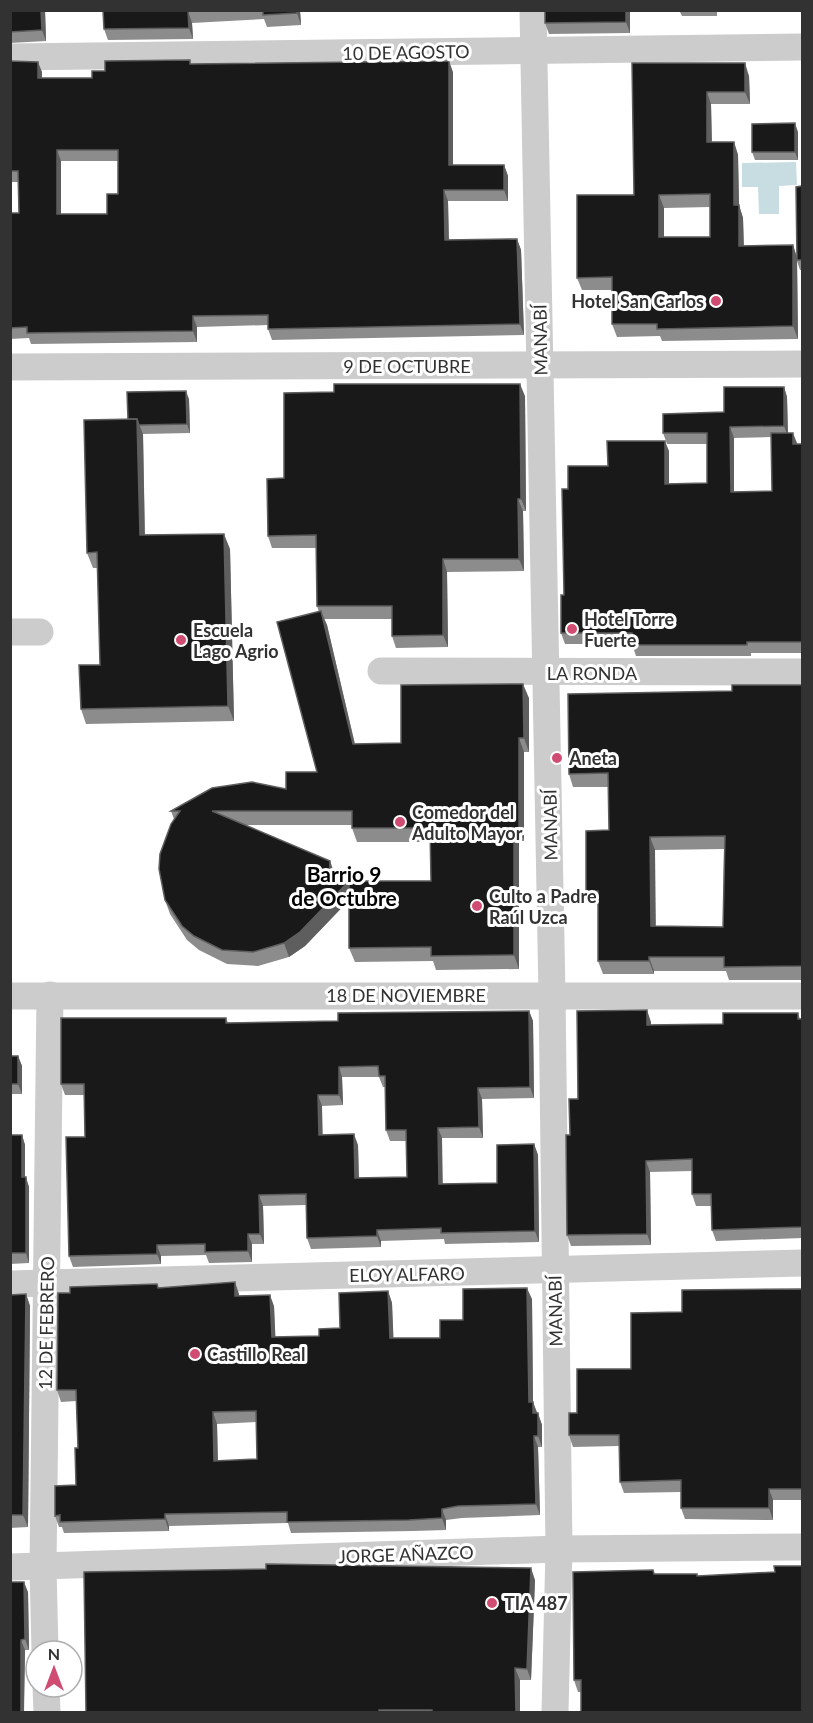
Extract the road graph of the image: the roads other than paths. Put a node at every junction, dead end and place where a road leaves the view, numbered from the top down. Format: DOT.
graph roads {
  1 [pos="533,10"];
  2 [pos="802,47"];
  3 [pos="534,50"];
  4 [pos="10,57"];
  5 [pos="802,364"];
  6 [pos="541,366"];
  7 [pos="10,367"];
  8 [pos="10,632"];
  9 [pos="40,632"];
  10 [pos="381,671"];
  11 [pos="802,672"];
  12 [pos="547,673"];
  13 [pos="552,994"];
  14 [pos="50,995"];
  15 [pos="10,996"];
  16 [pos="802,996"];
  17 [pos="802,1263"];
  18 [pos="555,1271"];
  19 [pos="47,1283"];
  20 [pos="10,1284"];
  21 [pos="802,1547"];
  22 [pos="559,1548"];
  23 [pos="10,1567"];
  24 [pos="43,1567"];
  25 [pos="45,1639"];
  26 [pos="555,1713"];
  1 -- 3 [label="street, MANABÍ"];
  2 -- 3 [label="street, 10 DE AGOSTO"];
  3 -- 4 [label="street, 10 DE AGOSTO"];
  3 -- 6 [label="street, MANABÍ"];
  5 -- 6 [label="street, 9 DE OCTUBRE"];
  6 -- 7 [label="street, 9 DE OCTUBRE"];
  6 -- 12 [label="street, MANABÍ"];
  8 -- 9 [label="street"];
  10 -- 12 [label="street, LA RONDA"];
  11 -- 12 [label="street, LA RONDA"];
  12 -- 13 [label="street, MANABÍ"];
  13 -- 14 [label="street, 18 DE NOVIEMBRE"];
  13 -- 16 [label="street, 18 DE NOVIEMBRE"];
  13 -- 18 [label="street, MANABÍ"];
  14 -- 15 [label="street, 18 DE NOVIEMBRE"];
  14 -- 19 [label="street, 12 DE FEBRERO"];
  17 -- 18 [label="street, ELOY ALFARO"];
  18 -- 19 [label="street, ELOY ALFARO"];
  18 -- 22 [label="street, MANABÍ"];
  19 -- 20 [label="street, ELOY ALFARO"];
  19 -- 24 [label="street, 12 DE FEBRERO"];
  21 -- 22 [label="street, JORGE AÑAZCO"];
  22 -- 24 [label="street, JORGE AÑAZCO"];
  22 -- 26 [label="street, MANABÍ"];
  23 -- 24 [label="street, JORGE AÑAZCO"];
  24 -- 25 [label="street, 12 DE FEBRERO"];
}
